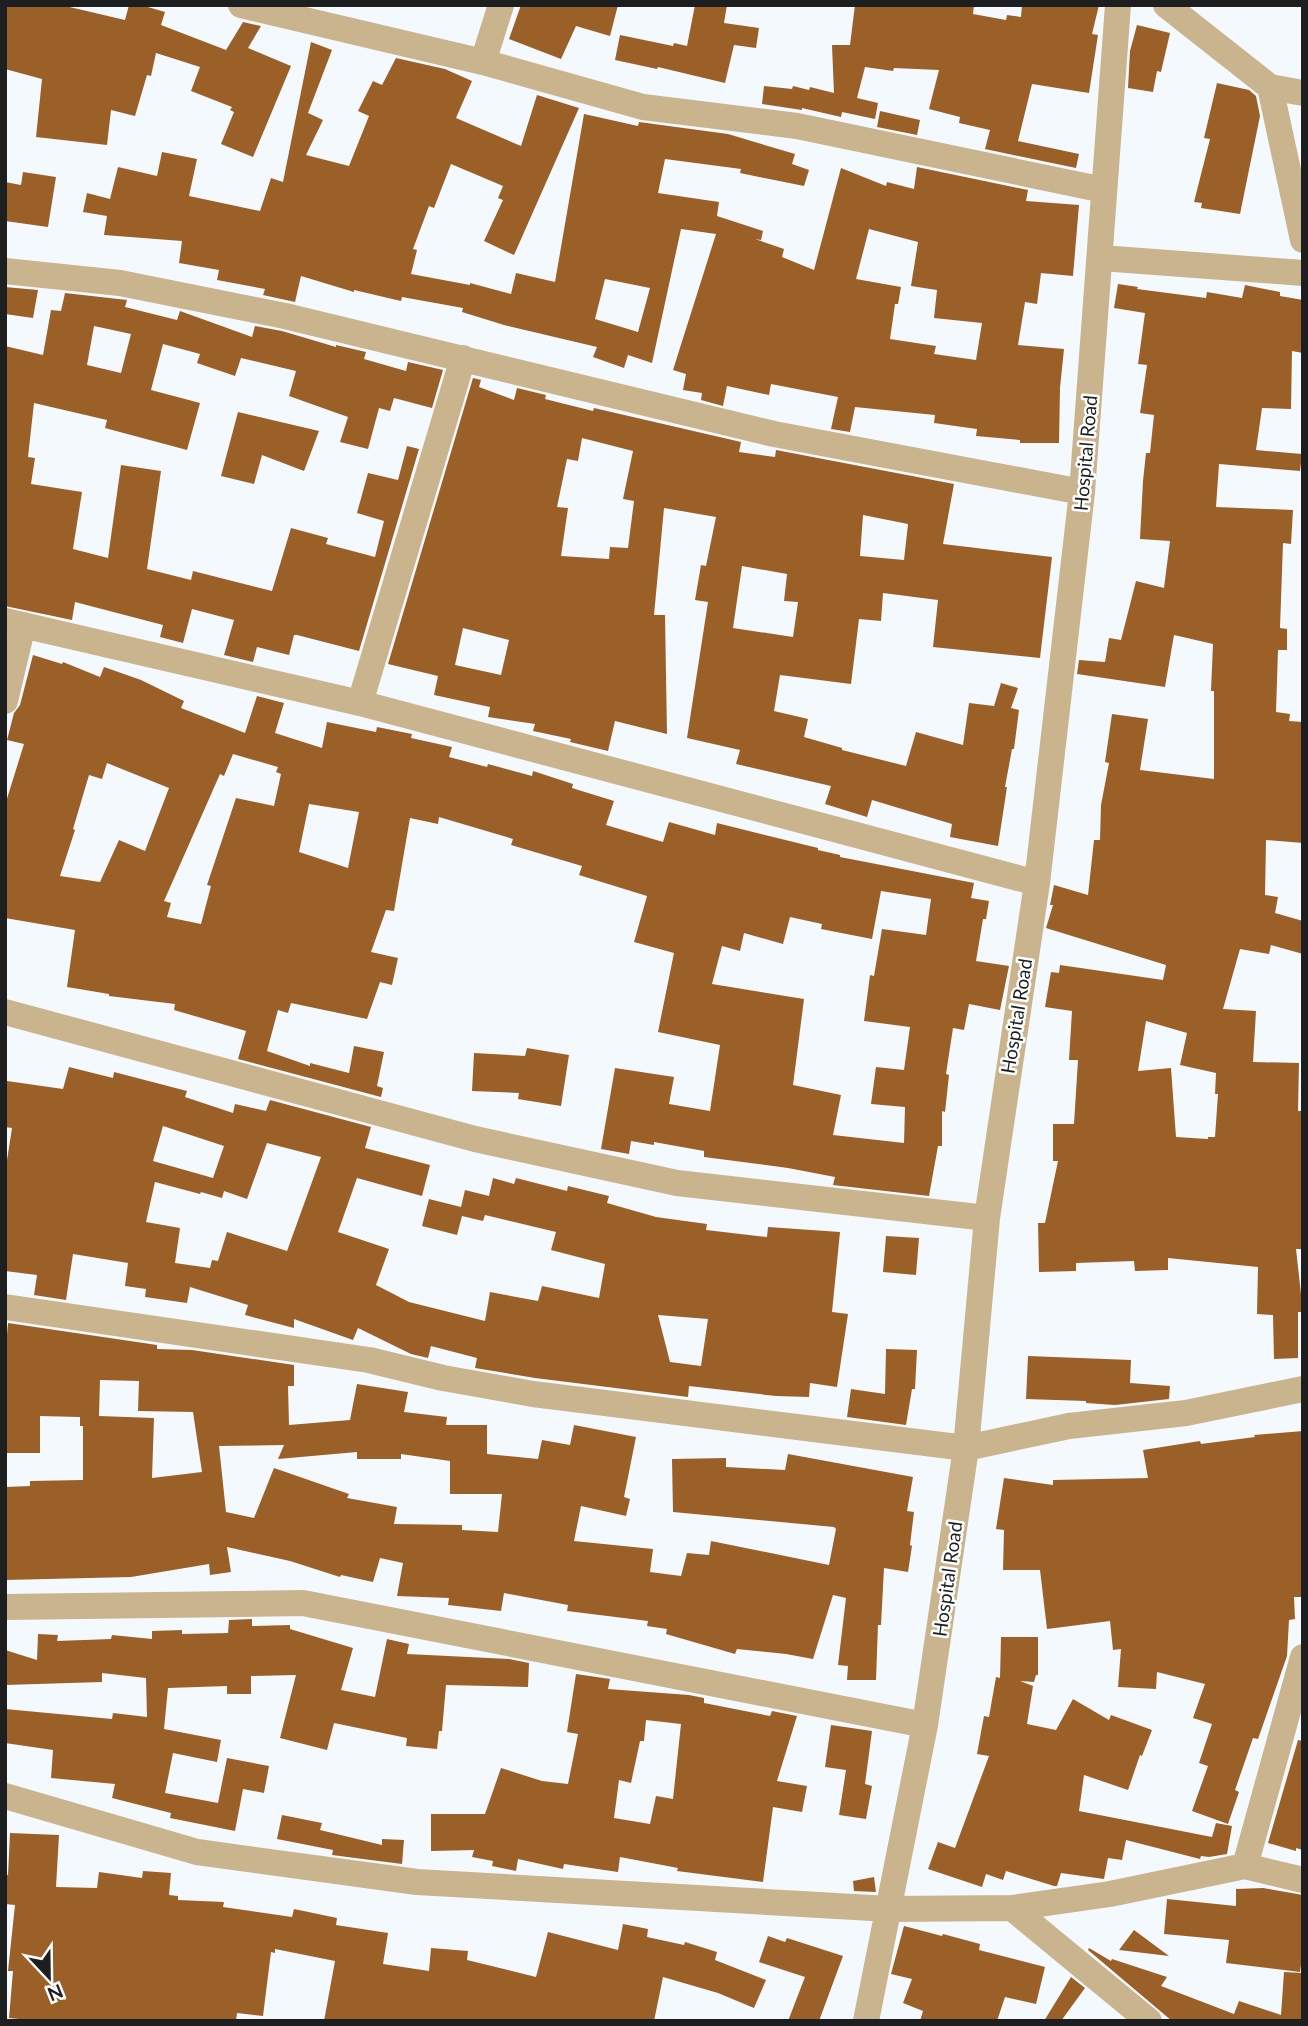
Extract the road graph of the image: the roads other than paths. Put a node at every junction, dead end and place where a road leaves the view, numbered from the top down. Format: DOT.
graph roads {
  1 [pos="241,5"];
  2 [pos="501,5"];
  3 [pos="1118,5"];
  4 [pos="1167,5"];
  5 [pos="483,62"];
  6 [pos="1270,88"];
  7 [pos="1303,93"];
  8 [pos="1104,190"];
  9 [pos="1303,240"];
  10 [pos="1101,258"];
  11 [pos="5,271"];
  12 [pos="1303,273"];
  13 [pos="463,358"];
  14 [pos="1083,492"];
  15 [pos="14,623"];
  16 [pos="5,701"];
  17 [pos="360,703"];
  18 [pos="1037,883"];
  19 [pos="5,1012"];
  20 [pos="987,1218"];
  21 [pos="5,1307"];
  22 [pos="1303,1389"];
  23 [pos="965,1448"];
  24 [pos="5,1607"];
  25 [pos="1303,1657"];
  26 [pos="925,1725"];
  27 [pos="6,1800"];
  28 [pos="1245,1866"];
  29 [pos="1303,1880"];
  30 [pos="1012,1908"];
  31 [pos="889,1909"];
  32 [pos="866,2021"];
  33 [pos="1149,2021"];
  1 -- 5 [label="street"];
  2 -- 5 [label="street"];
  3 -- 8 [label="street, Hospital Road"];
  4 -- 6 [label="street"];
  5 -- 8 [label="street"];
  6 -- 7 [label="street"];
  6 -- 9 [label="street"];
  8 -- 10 [label="street, Hospital Road"];
  10 -- 12 [label="street"];
  10 -- 14 [label="street, Hospital Road"];
  11 -- 13 [label="street"];
  13 -- 14 [label="street"];
  13 -- 17 [label="street"];
  14 -- 18 [label="street, Hospital Road"];
  15 -- 16 [label="street"];
  15 -- 17 [label="street"];
  17 -- 18 [label="street"];
  18 -- 20 [label="street, Hospital Road"];
  19 -- 20 [label="street"];
  20 -- 23 [label="street, Hospital Road"];
  21 -- 23 [label="street"];
  22 -- 23 [label="street"];
  23 -- 26 [label="street, Hospital Road"];
  24 -- 26 [label="street"];
  25 -- 28 [label="street"];
  26 -- 31 [label="street, Hospital Road"];
  27 -- 31 [label="street"];
  28 -- 29 [label="street"];
  28 -- 30 [label="street"];
  30 -- 31 [label="street"];
  30 -- 33 [label="street"];
  31 -- 32 [label="street, Hospital Road"];
}
